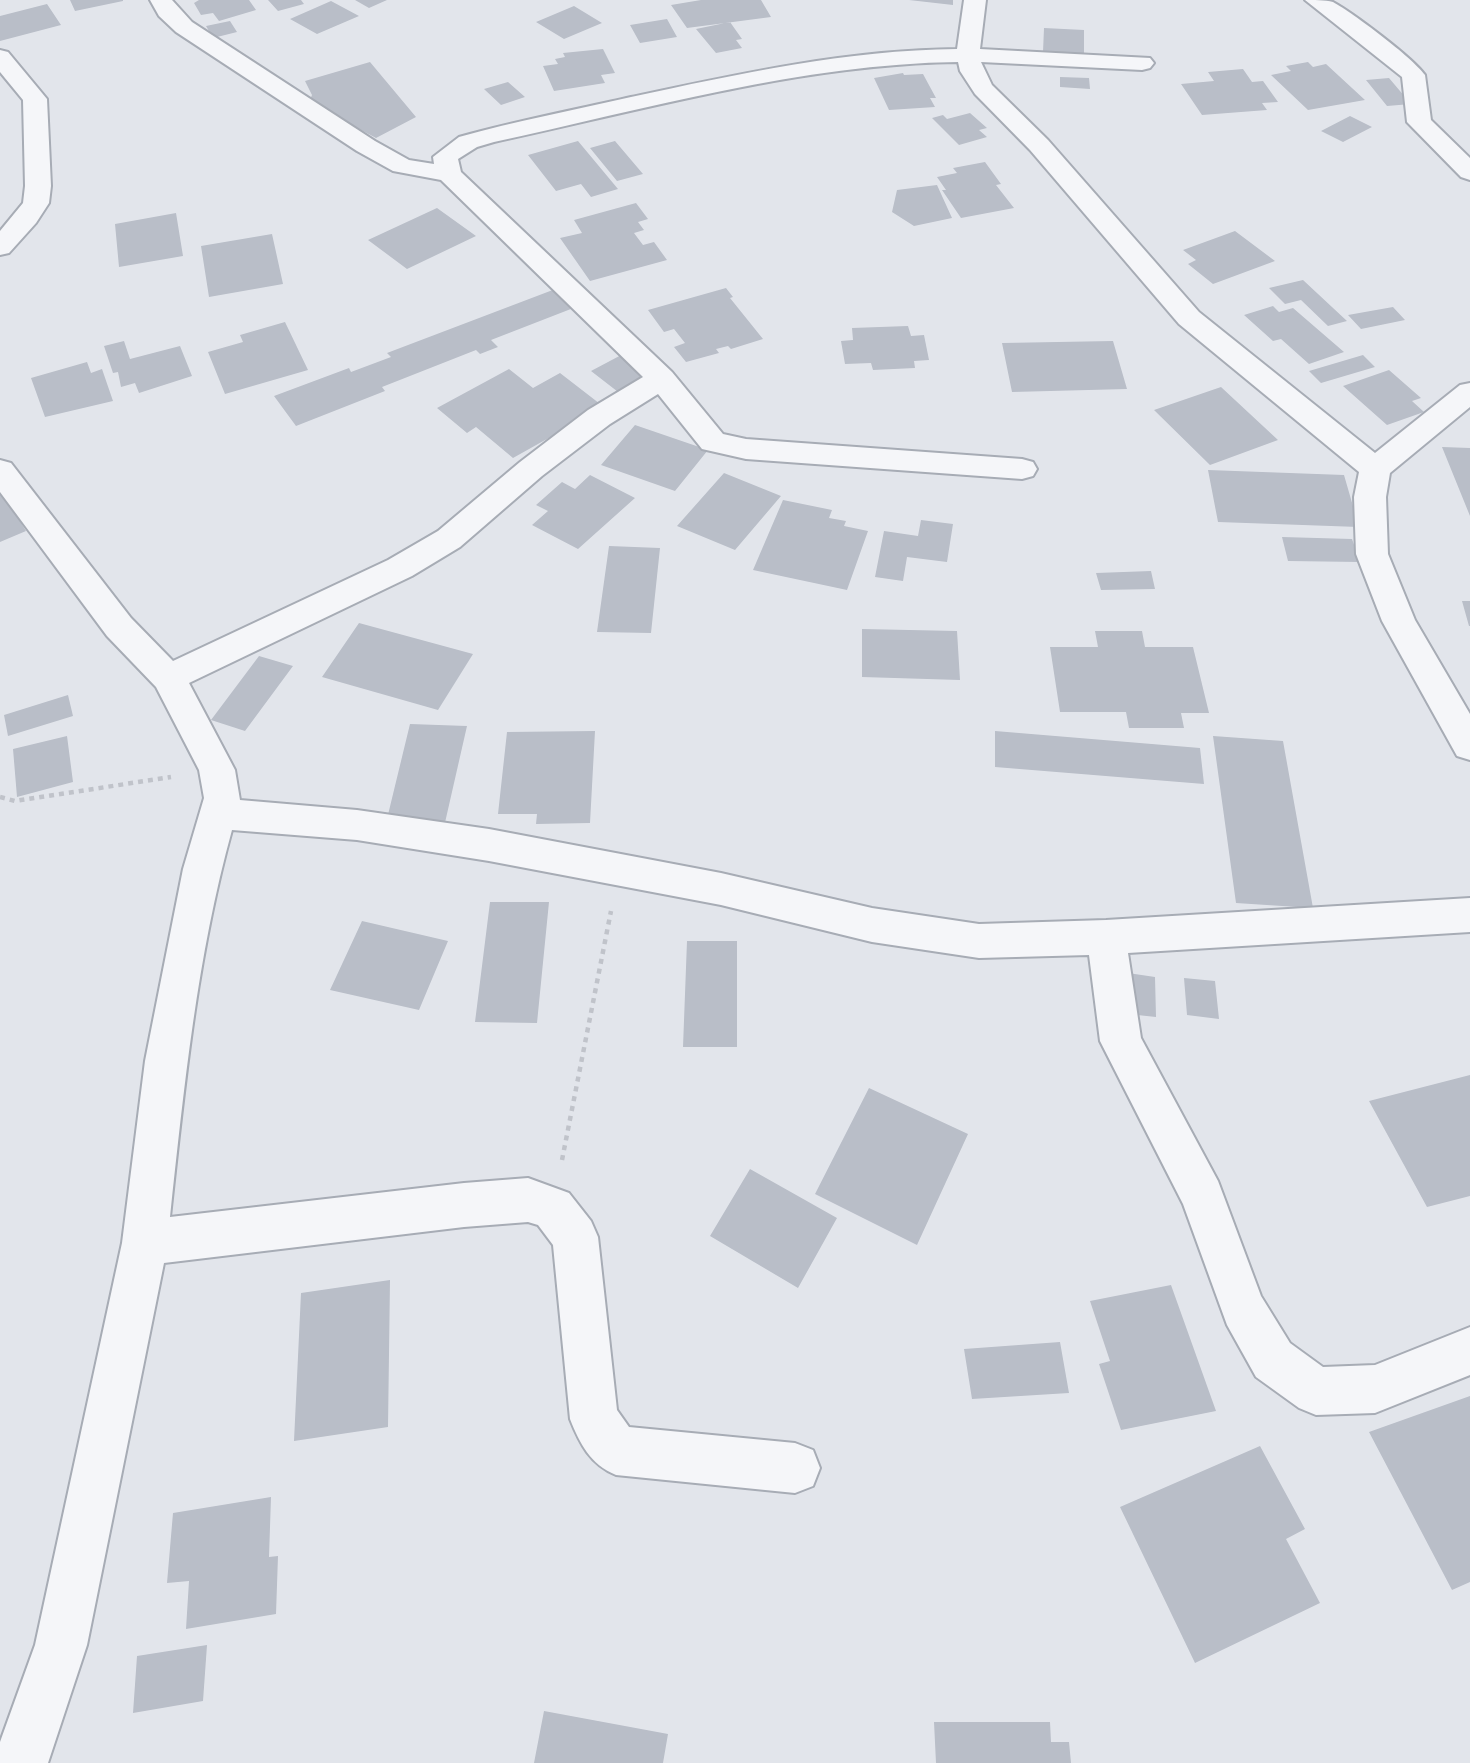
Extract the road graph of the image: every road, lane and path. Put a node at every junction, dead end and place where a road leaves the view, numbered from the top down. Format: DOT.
graph roads {
  1 [pos="161,0"];
  2 [pos="975,0"];
  3 [pos="1316,0"];
  4 [pos="968,55"];
  5 [pos="0,57"];
  6 [pos="1142,63"];
  7 [pos="1470,172"];
  8 [pos="449,174"];
  9 [pos="0,247"];
  10 [pos="662,379"];
  11 [pos="1470,392"];
  12 [pos="1022,469"];
  13 [pos="1376,469"];
  14 [pos="0,470"];
  15 [pos="169,678"];
  16 [pos="1470,746"];
  17 [pos="217,770"];
  18 [pos="0,797"];
  19 [pos="216,813"];
  20 [pos="619,871"];
  21 [pos="1470,915"];
  22 [pos="1106,937"];
  23 [pos="553,1209"];
  24 [pos="145,1243"];
  25 [pos="1470,1351"];
  26 [pos="795,1468"];
  27 [pos="20,1763"];
  1 -- 8 [label="street"];
  2 -- 4 [label="street"];
  3 -- 7 [label="street"];
  4 -- 6 [label="street"];
  4 -- 8 [label="street"];
  4 -- 13 [label="street"];
  5 -- 9 [label="street"];
  8 -- 10 [label="street"];
  10 -- 12 [label="street"];
  10 -- 15 [label="street"];
  11 -- 13 [label="street"];
  13 -- 16 [label="street"];
  14 -- 15 [label="street"];
  15 -- 17 [label="street"];
  17 -- 18 [label="path"];
  17 -- 19 [label="street"];
  19 -- 20 [label="street"];
  19 -- 24 [label="street"];
  20 -- 22 [label="street"];
  20 -- 23 [label="path"];
  21 -- 22 [label="street"];
  22 -- 25 [label="street"];
  23 -- 24 [label="street"];
  23 -- 26 [label="street"];
  24 -- 27 [label="street"];
}
